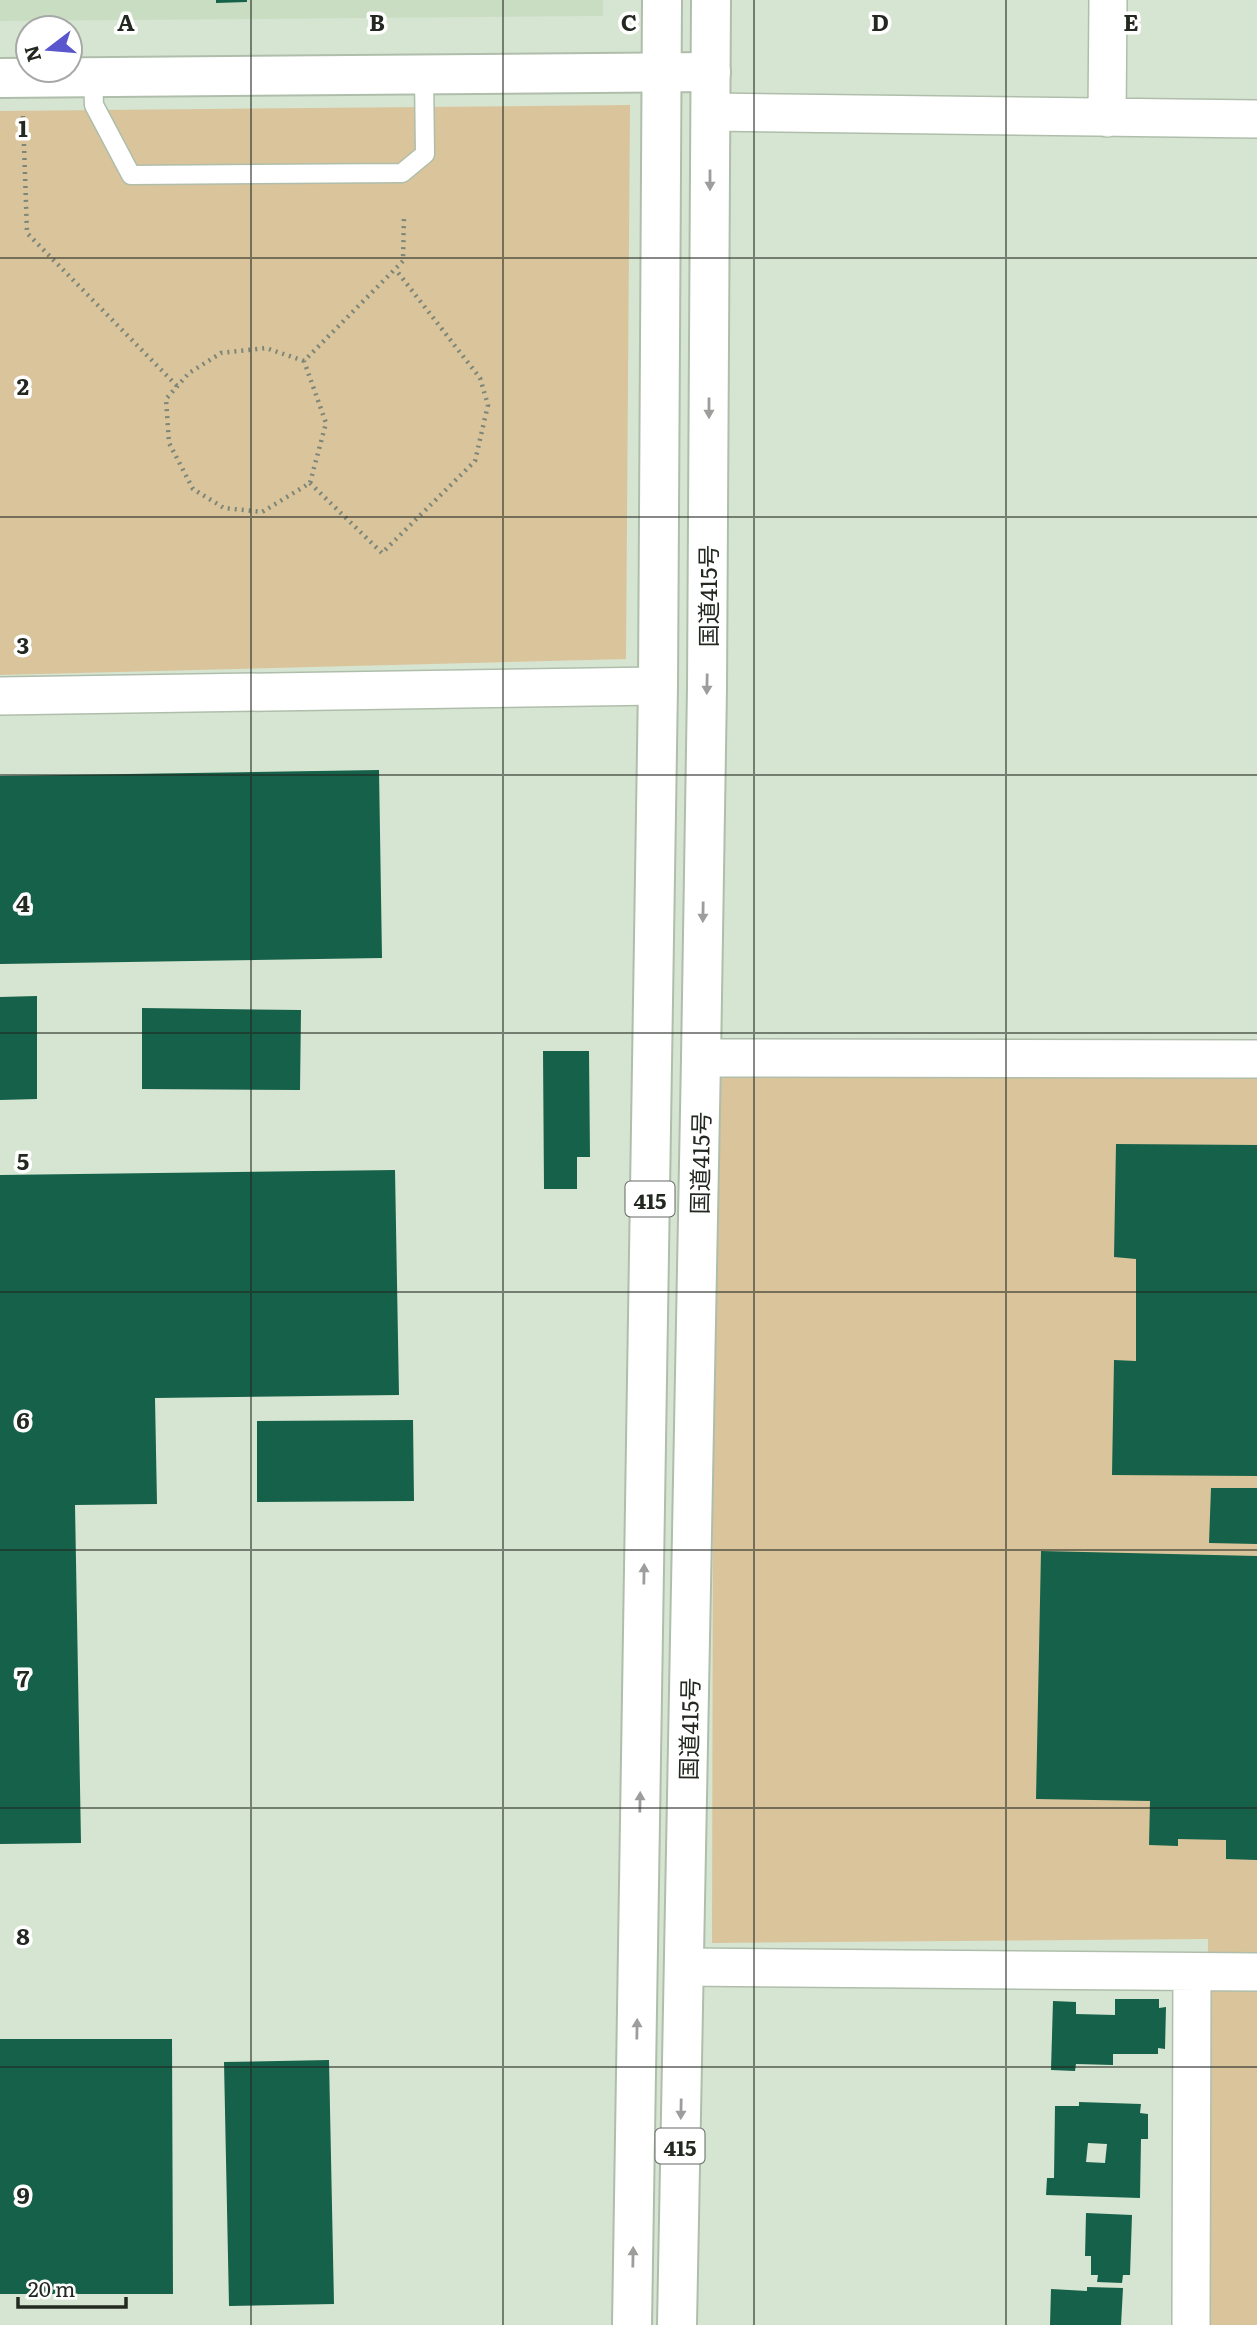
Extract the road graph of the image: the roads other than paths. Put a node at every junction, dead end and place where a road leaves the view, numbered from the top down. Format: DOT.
graph roads {
  1 [pos="662,0"];
  2 [pos="711,0"];
  3 [pos="1108,0"];
  4 [pos="663,72"];
  5 [pos="711,72"];
  6 [pos="424,74"];
  7 [pos="93,77"];
  8 [pos="11,78"];
  9 [pos="711,112"];
  10 [pos="1107,118"];
  11 [pos="1257,119"];
  12 [pos="658,687"];
  13 [pos="0,695"];
  14 [pos="701,1058"];
  15 [pos="1257,1059"];
  16 [pos="684,1967"];
  17 [pos="1192,1972"];
  18 [pos="1257,1972"];
  19 [pos="632,2325"];
  20 [pos="677,2325"];
  21 [pos="1191,2325"];
  1 -- 4 [label="main road, 国道415号 / 415"];
  2 -- 5 [label="main road, 国道415号 / 415"];
  3 -- 10 [label="street"];
  4 -- 5 [label="main road"];
  4 -- 6 [label="main road"];
  4 -- 12 [label="main road, 国道415号 / 415"];
  5 -- 9 [label="main road, 国道415号 / 415"];
  6 -- 7 [label="main road"];
  6 -- 7 [label="lane"];
  7 -- 8 [label="main road"];
  9 -- 10 [label="street"];
  9 -- 14 [label="main road, 国道415号 / 415, one-way"];
  10 -- 11 [label="street"];
  12 -- 13 [label="street"];
  19 -- 12 [label="main road, 国道415号 / 415, one-way"];
  14 -- 15 [label="street"];
  14 -- 16 [label="main road, 国道415号 / 415"];
  16 -- 17 [label="street"];
  16 -- 20 [label="main road, 国道415号 / 415, one-way"];
  17 -- 18 [label="street"];
  17 -- 21 [label="street"];
}
